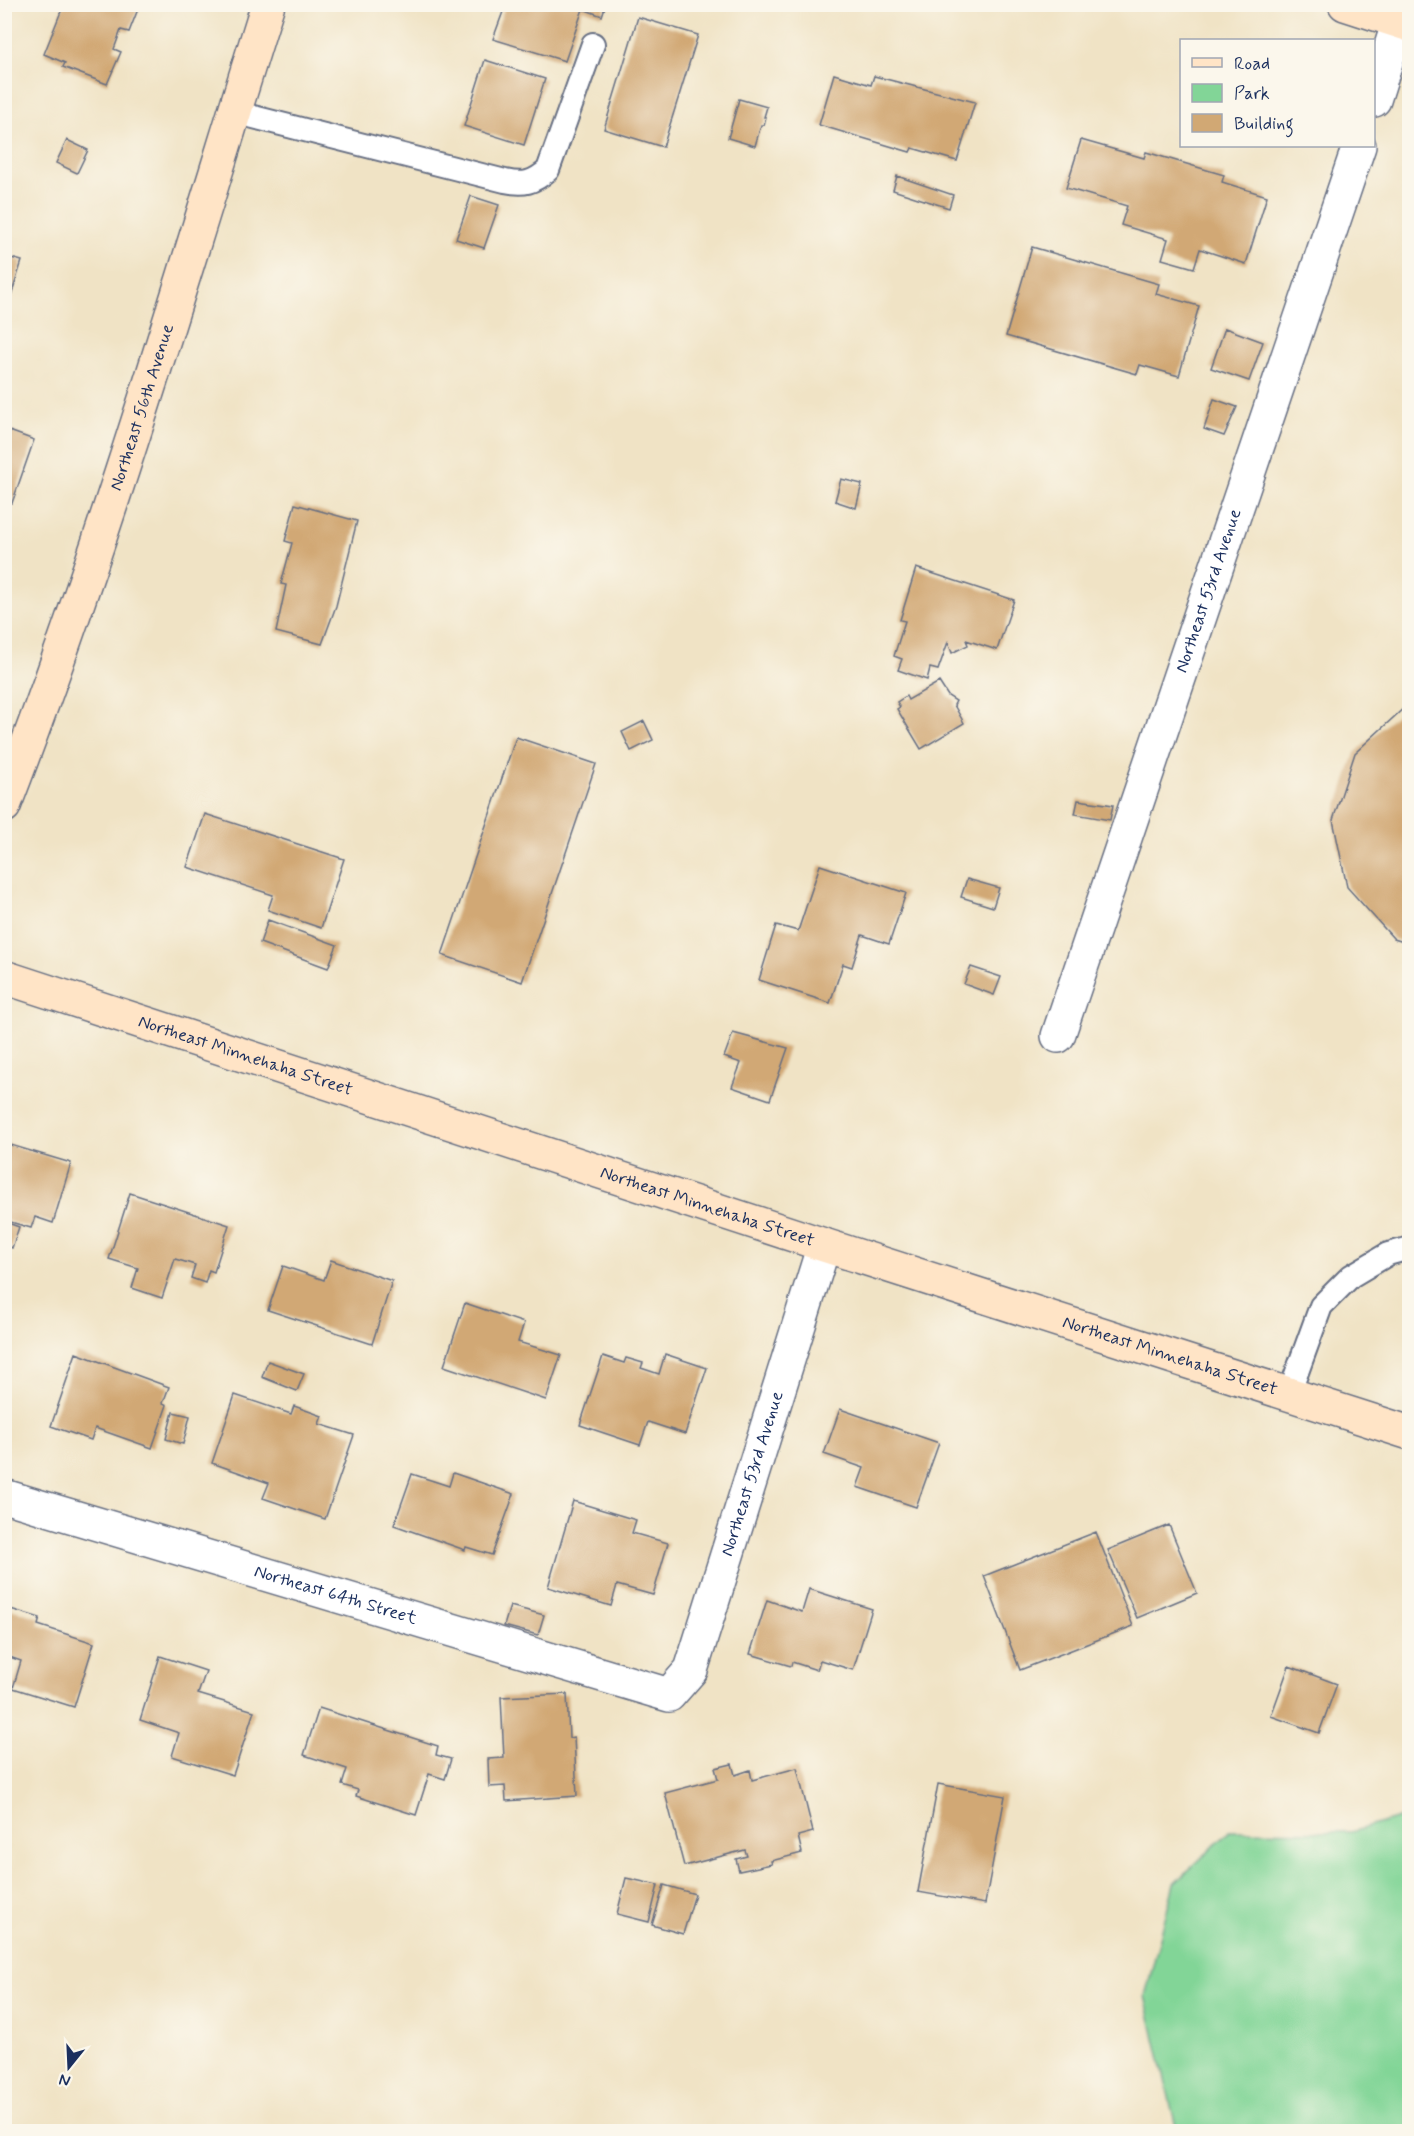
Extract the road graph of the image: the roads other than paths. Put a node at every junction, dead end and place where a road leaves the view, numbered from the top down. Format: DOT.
graph roads {
  1 [pos="268,4"];
  2 [pos="1345,4"];
  3 [pos="1404,17"];
  4 [pos="593,44"];
  5 [pos="1375,97"];
  6 [pos="234,112"];
  7 [pos="1359,147"];
  8 [pos="4,806"];
  9 [pos="4,976"];
  10 [pos="1058,1036"];
  11 [pos="824,1245"];
  12 [pos="1410,1248"];
  13 [pos="1289,1394"];
  14 [pos="1410,1433"];
  15 [pos="4,1496"];
  16 [pos="669,1695"];
  1 -- 6 [label="main road, Northeast 56th Avenue"];
  2 -- 3 [label="main road"];
  3 -- 5 [label="street"];
  4 -- 6 [label="lane"];
  6 -- 8 [label="main road, Northeast 56th Avenue"];
  7 -- 10 [label="street, Northeast 53rd Avenue"];
  9 -- 11 [label="main road, Northeast Minnehaha Street"];
  11 -- 13 [label="main road, Northeast Minnehaha Street"];
  11 -- 16 [label="street, Northeast 53rd Avenue"];
  12 -- 13 [label="lane"];
  13 -- 14 [label="main road, Northeast Minnehaha Street"];
  15 -- 16 [label="street, Northeast 64th Street"];
}
